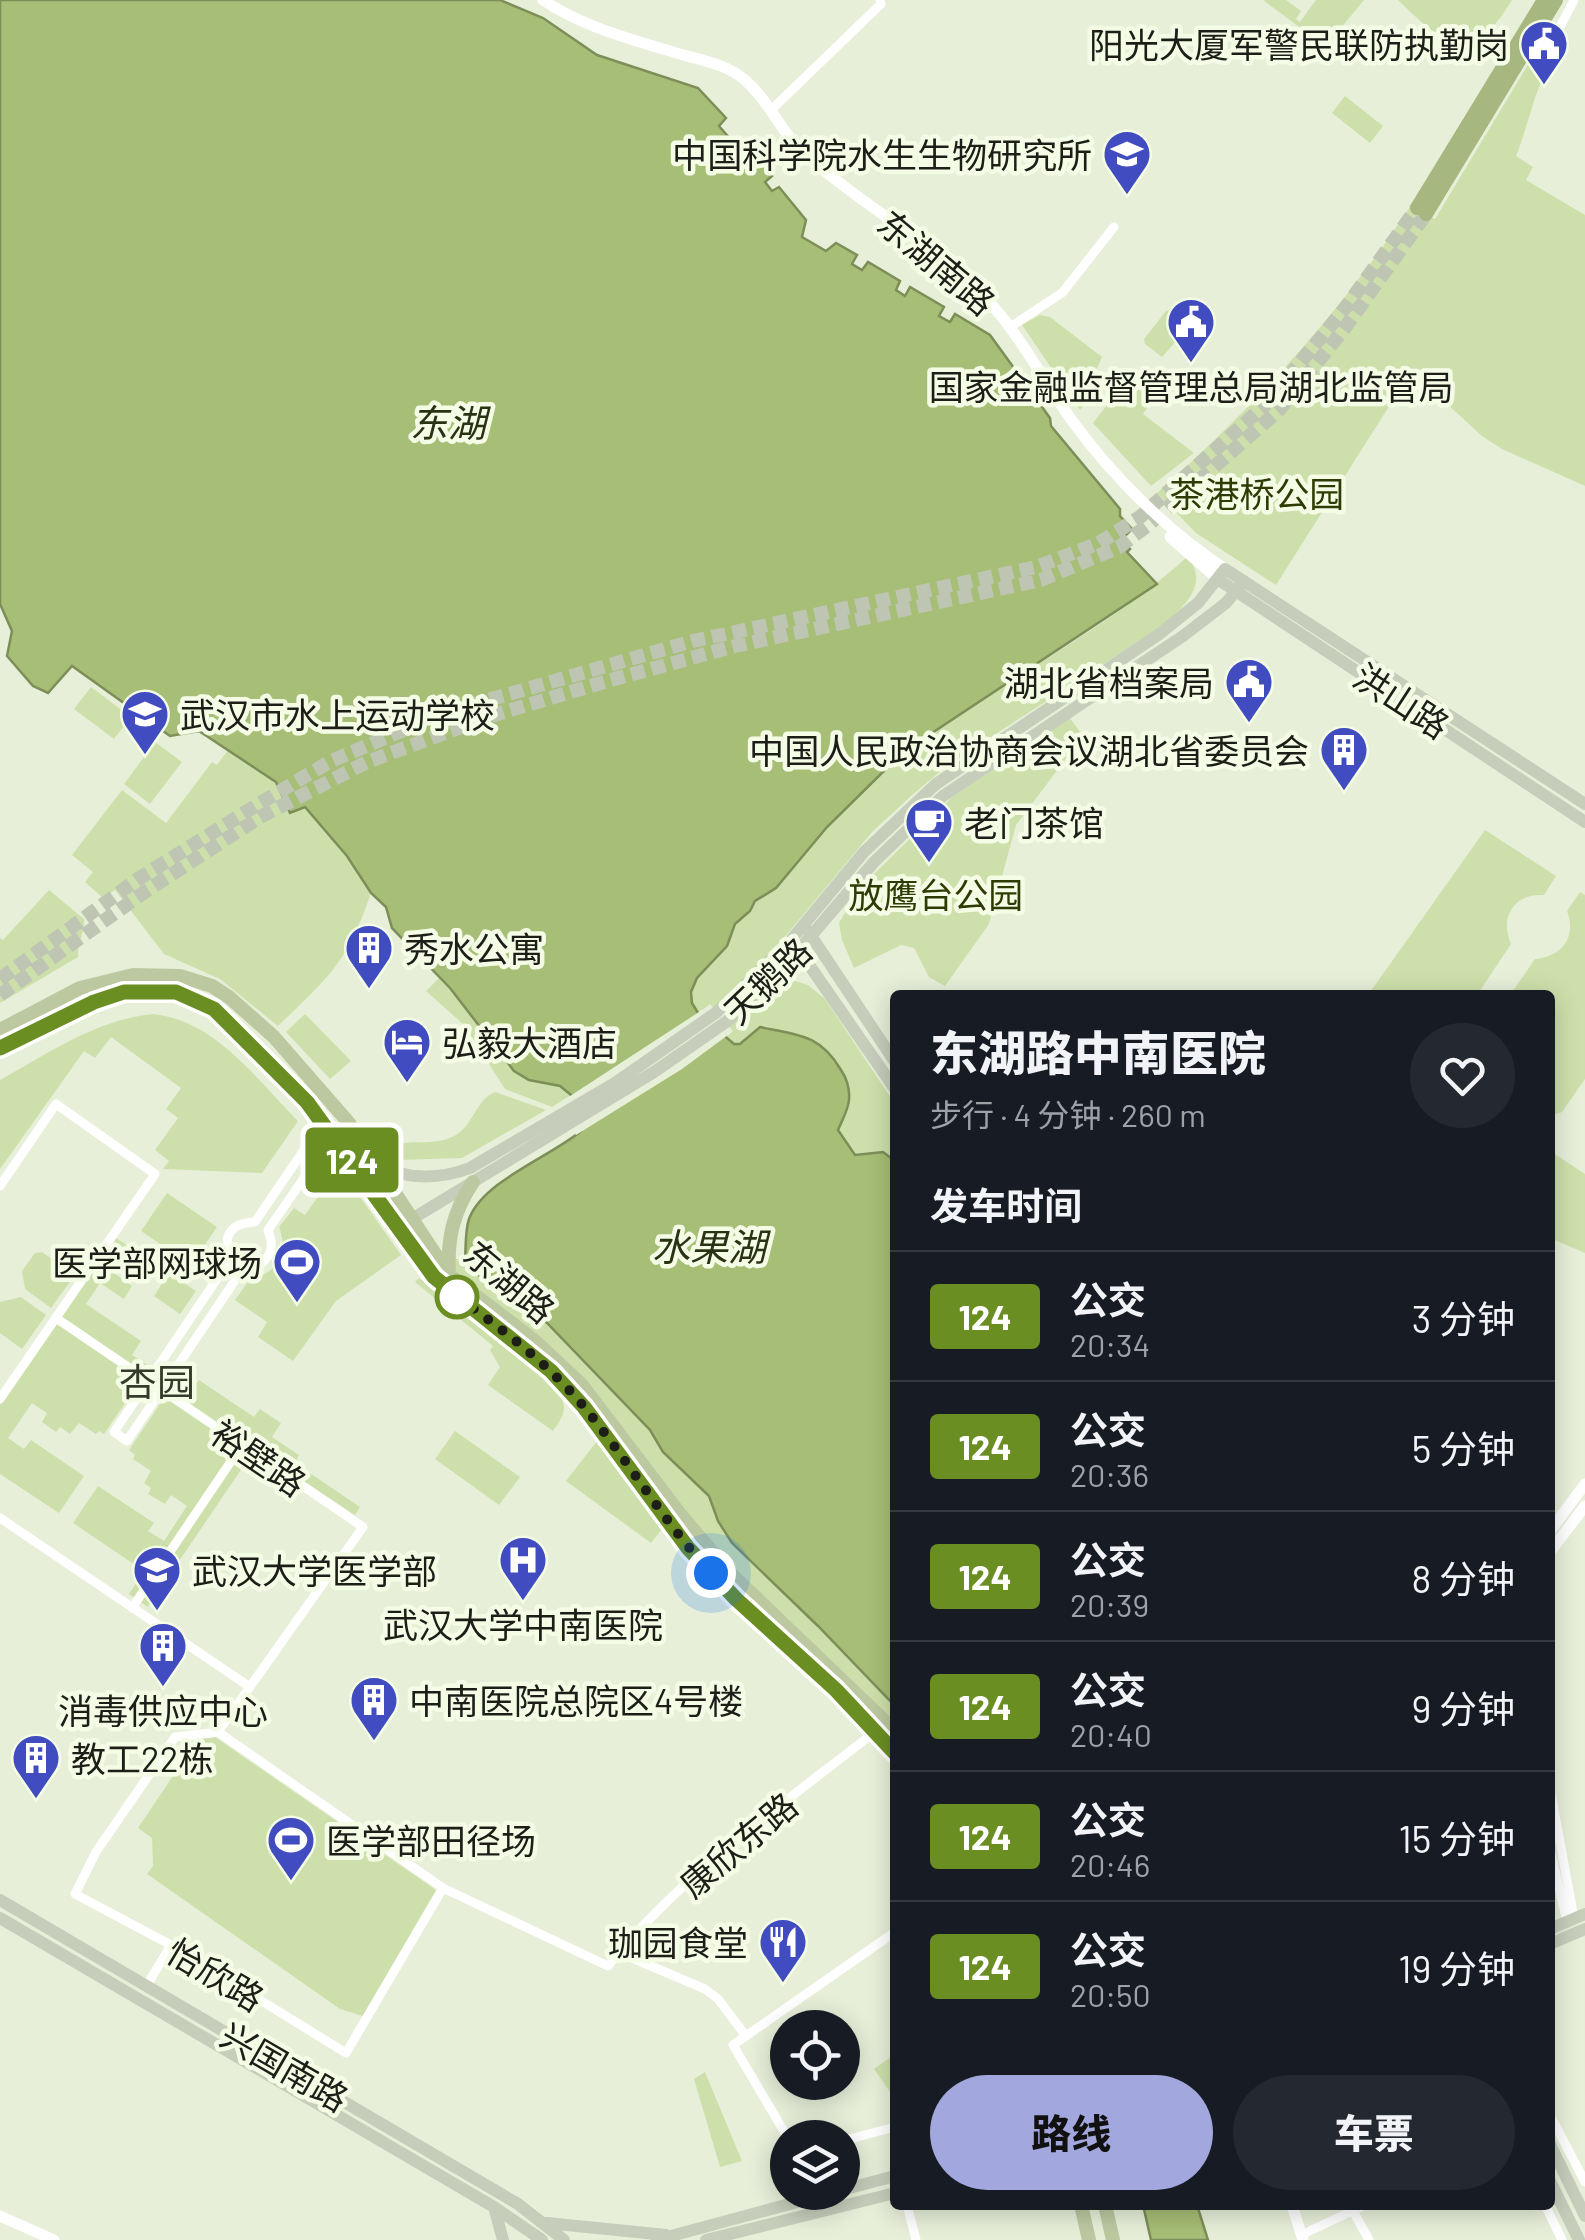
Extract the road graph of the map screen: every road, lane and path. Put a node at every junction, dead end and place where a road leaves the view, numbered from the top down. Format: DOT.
graph roads {
  1 [pos="543,0"];
  2 [pos="880,0"];
  3 [pos="1544,0"];
  4 [pos="1556,0"];
  5 [pos="1574,0"];
  6 [pos="1547,52"];
  7 [pos="770,111"];
  8 [pos="1114,227"];
  9 [pos="1010,327"];
  10 [pos="1222,574"];
  11 [pos="1240,587"];
  12 [pos="1585,804"];
  13 [pos="1585,822"];
  14 [pos="808,931"];
  15 [pos="795,946"];
  16 [pos="0,1030"];
  17 [pos="0,1048"];
  18 [pos="890,1054"];
  19 [pos="890,1083"];
  20 [pos="566,1119"];
  21 [pos="323,1122"];
  22 [pos="334,1135"];
  23 [pos="379,1164"];
  24 [pos="473,1182"];
  25 [pos="0,1186"];
  26 [pos="404,1224"];
  27 [pos="231,1258"];
  28 [pos="244,1267"];
  29 [pos="450,1275"];
  30 [pos="56,1318"];
  31 [pos="148,1382"];
  32 [pos="161,1390"];
  33 [pos="0,1398"];
  34 [pos="242,1445"];
  35 [pos="1585,1484"];
  36 [pos="1581,1508"];
  37 [pos="0,1518"];
  38 [pos="1555,1527"];
  39 [pos="1555,1545"];
  40 [pos="132,1608"];
  41 [pos="250,1687"];
  42 [pos="890,1727"];
  43 [pos="876,1731"];
  44 [pos="218,1732"];
  45 [pos="890,1747"];
  46 [pos="1555,1812"];
  47 [pos="1555,1862"];
  48 [pos="443,1888"];
  49 [pos="0,1900"];
  50 [pos="0,1918"];
  51 [pos="1578,1921"];
  52 [pos="890,1935"];
  53 [pos="1555,1940"];
  54 [pos="171,1945"];
  55 [pos="618,1952"];
  56 [pos="146,1985"];
  57 [pos="746,2036"];
  58 [pos="778,2120"];
  59 [pos="1555,2124"];
  60 [pos="890,2128"];
  61 [pos="860,2136"];
  62 [pos="1555,2154"];
  63 [pos="890,2177"];
  64 [pos="1585,2182"];
  65 [pos="860,2185"];
  66 [pos="1555,2191"];
  67 [pos="890,2194"];
  68 [pos="494,2207"];
  69 [pos="770,2210"];
  70 [pos="909,2210"];
  71 [pos="1080,2210"];
  72 [pos="1107,2210"];
  73 [pos="1294,2210"];
  74 [pos="1354,2210"];
  75 [pos="1547,2210"];
  76 [pos="0,2216"];
  77 [pos="1585,2216"];
  78 [pos="544,2223"];
  79 [pos="674,2236"];
  80 [pos="1302,2238"];
  81 [pos="54,2240"];
  82 [pos="503,2240"];
  83 [pos="542,2240"];
  84 [pos="564,2240"];
  85 [pos="656,2240"];
  86 [pos="706,2240"];
  87 [pos="916,2240"];
  88 [pos="1089,2240"];
  89 [pos="1114,2240"];
  90 [pos="1368,2240"];
  91 [pos="1562,2240"];
  92 [pos="1579,2240"];
  1 -- 7 [label="street, 东湖南路"];
  2 -- 7 [label="street"];
  3 -- 4 [label="highway"];
  5 -- 6 [label="street"];
  7 -- 9 [label="street, 东湖南路"];
  8 -- 9 [label="street"];
  9 -- 10 [label="street, 东湖南路"];
  10 -- 11 [label="main road, 洪山路"];
  10 -- 14 [label="main road, 天鹅路"];
  11 -- 12 [label="main road, 洪山路"];
  11 -- 13 [label="main road, 洪山路"];
  11 -- 14 [label="main road, 天鹅路"];
  14 -- 15 [label="main road, 天鹅路"];
  14 -- 18 [label="main road"];
  15 -- 19 [label="main road"];
  15 -- 20 [label="main road, 天鹅路"];
  16 -- 23 [label="main road, 东湖路"];
  17 -- 21 [label="main road, 东湖路"];
  20 -- 23 [label="main road, 天鹅路"];
  20 -- 24 [label="main road, 天鹅路"];
  21 -- 22 [label="main road, 东湖路"];
  21 -- 27 [label="street"];
  22 -- 26 [label="main road, 东湖路"];
  22 -- 28 [label="street"];
  23 -- 26 [label="main road, 东湖路"];
  24 -- 26 [label="main road, 天鹅路"];
  24 -- 29 [label="main road"];
  25 -- 30 [label="street"];
  26 -- 29 [label="main road, 东湖路"];
  26 -- 43 [label="main road, 东湖路"];
  27 -- 28 [label="street"];
  27 -- 31 [label="street"];
  28 -- 32 [label="street"];
  29 -- 42 [label="main road, 东湖路"];
  30 -- 31 [label="street, 裕壁路"];
  30 -- 33 [label="street"];
  31 -- 32 [label="street, 裕壁路"];
  31 -- 32 [label="street"];
  32 -- 34 [label="street, 裕壁路"];
  34 -- 40 [label="street"];
  34 -- 41 [label="street, 裕壁路"];
  35 -- 36 [label="street"];
  36 -- 38 [label="street"];
  36 -- 39 [label="street"];
  37 -- 40 [label="street"];
  40 -- 41 [label="street"];
  41 -- 44 [label="street"];
  43 -- 45 [label="main road, 东湖路"];
  43 -- 55 [label="street, 康欣东路"];
  44 -- 48 [label="street"];
  44 -- 54 [label="street, 怡欣路"];
  46 -- 51 [label="street"];
  47 -- 51 [label="street"];
  48 -- 54 [label="street, 怡欣路"];
  48 -- 55 [label="street, 康欣东路"];
  49 -- 56 [label="main road, 兴国南路"];
  50 -- 68 [label="main road, 兴国南路"];
  51 -- 53 [label="main road"];
  52 -- 57 [label="street"];
  54 -- 56 [label="street"];
  55 -- 57 [label="street"];
  56 -- 78 [label="main road, 兴国南路"];
  57 -- 58 [label="street"];
  59 -- 64 [label="street"];
  60 -- 61 [label="street"];
  62 -- 77 [label="main road"];
  63 -- 65 [label="main road"];
  66 -- 92 [label="main road"];
  67 -- 86 [label="main road"];
  68 -- 82 [label="main road"];
  68 -- 83 [label="main road, 兴国南路"];
  69 -- 79 [label="main road"];
  70 -- 87 [label="street"];
  71 -- 88 [label="main road"];
  72 -- 89 [label="main road"];
  73 -- 80 [label="street"];
  74 -- 80 [label="street"];
  74 -- 90 [label="street"];
  75 -- 91 [label="street"];
  76 -- 81 [label="street"];
  78 -- 79 [label="main road"];
  78 -- 84 [label="main road, 兴国南路"];
  79 -- 85 [label="main road"];
}
